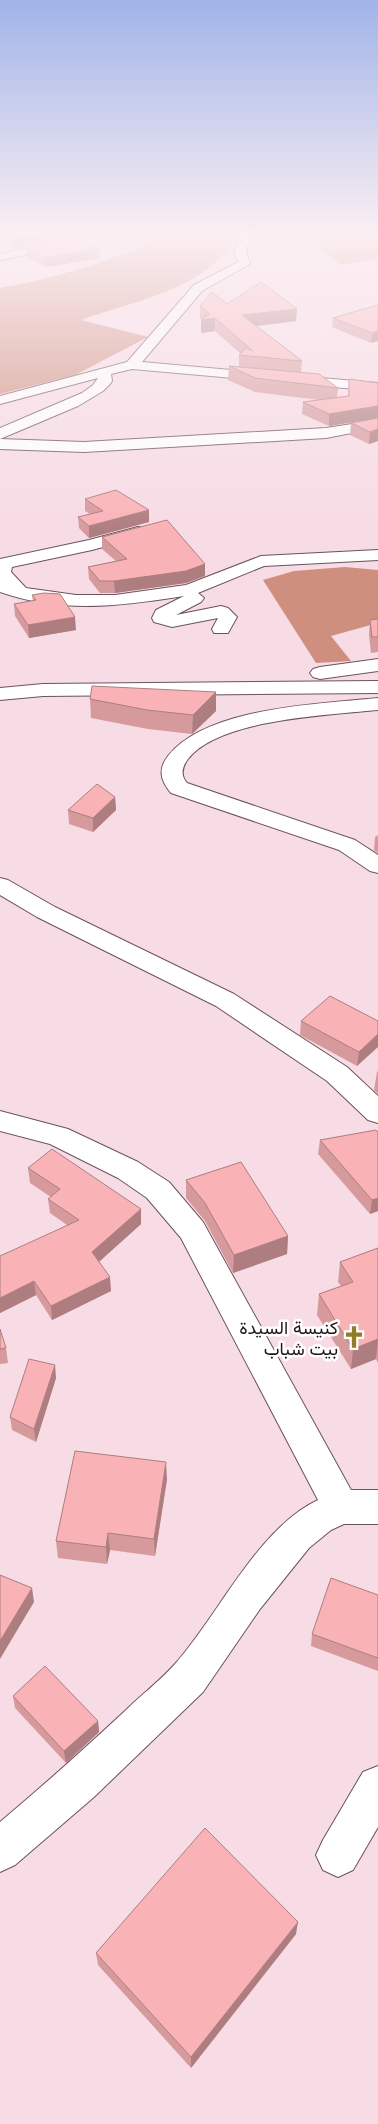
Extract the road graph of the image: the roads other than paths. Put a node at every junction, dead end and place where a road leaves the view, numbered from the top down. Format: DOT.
graph roads {
  1 [pos="158,335"];
  2 [pos="132,365"];
  3 [pos="103,372"];
  4 [pos="378,387"];
  5 [pos="0,400"];
  6 [pos="378,424"];
  7 [pos="0,434"];
  8 [pos="0,444"];
  9 [pos="151,528"];
  10 [pos="378,555"];
  11 [pos="249,565"];
  12 [pos="0,586"];
  13 [pos="20,593"];
  14 [pos="220,629"];
  15 [pos="378,664"];
  16 [pos="378,686"];
  17 [pos="206,690"];
  18 [pos="0,694"];
  19 [pos="378,704"];
  20 [pos="378,866"];
  21 [pos="0,885"];
  22 [pos="378,1113"];
  23 [pos="0,1121"];
  24 [pos="359,1507"];
  25 [pos="378,1788"];
  26 [pos="0,1850"];
  27 [pos="338,1855"];
  1 -- 2 [label="street"];
  2 -- 3 [label="street"];
  2 -- 4 [label="street"];
  3 -- 5 [label="street"];
  3 -- 7 [label="street"];
  6 -- 8 [label="street"];
  9 -- 13 [label="street"];
  10 -- 11 [label="street"];
  11 -- 13 [label="street"];
  11 -- 14 [label="street"];
  12 -- 13 [label="street"];
  15 -- 17 [label="street"];
  16 -- 17 [label="street"];
  17 -- 18 [label="street"];
  19 -- 20 [label="street"];
  21 -- 22 [label="street"];
  23 -- 24 [label="street"];
  24 -- 26 [label="street"];
  25 -- 27 [label="street"];
}
